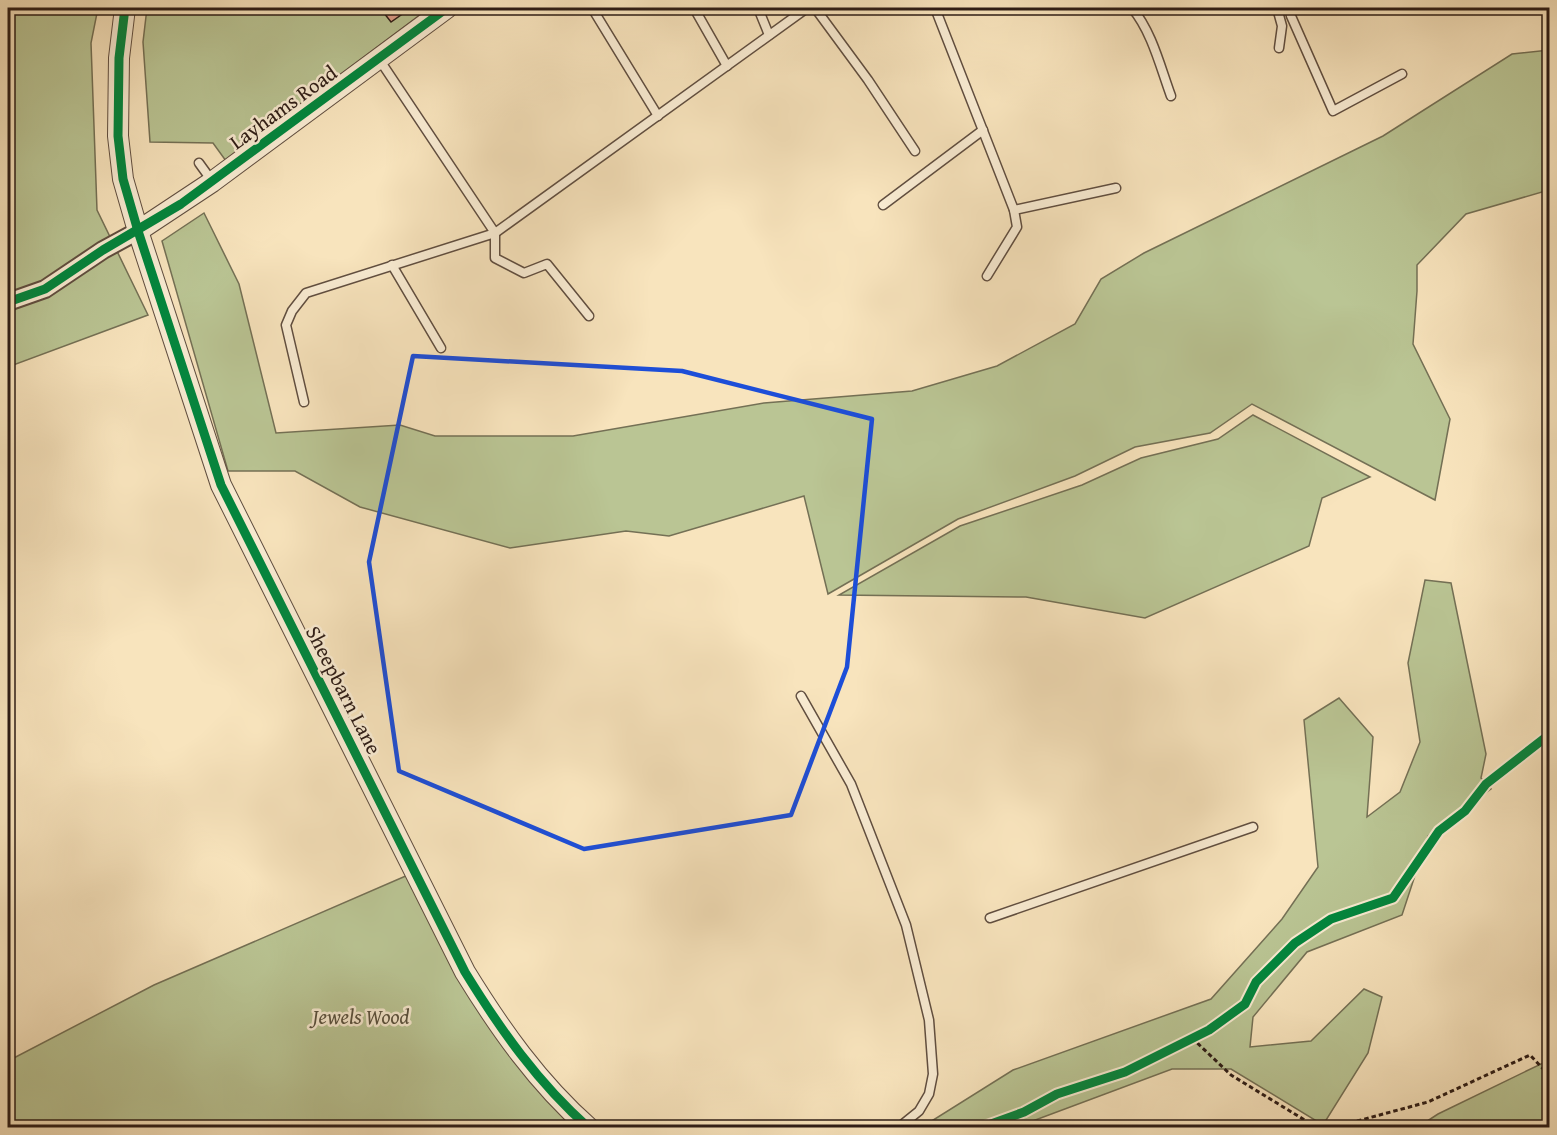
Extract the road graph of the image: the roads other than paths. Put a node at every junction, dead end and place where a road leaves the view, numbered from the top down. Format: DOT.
graph roads {
  1 [pos="125,8"];
  2 [pos="447,8"];
  3 [pos="592,8"];
  4 [pos="694,8"];
  5 [pos="758,8"];
  6 [pos="807,8"];
  7 [pos="814,8"];
  8 [pos="935,8"];
  9 [pos="1132,8"];
  10 [pos="1277,8"];
  11 [pos="1289,8"];
  12 [pos="769,35"];
  13 [pos="1280,48"];
  14 [pos="379,59"];
  15 [pos="727,66"];
  16 [pos="1402,74"];
  17 [pos="1171,96"];
  18 [pos="658,116"];
  19 [pos="982,130"];
  20 [pos="915,151"];
  21 [pos="199,163"];
  22 [pos="212,182"];
  23 [pos="1116,188"];
  24 [pos="883,206"];
  25 [pos="1014,210"];
  26 [pos="138,231"];
  27 [pos="495,233"];
  28 [pos="392,266"];
  29 [pos="987,276"];
  30 [pos="8,302"];
  31 [pos="589,316"];
  32 [pos="441,348"];
  33 [pos="304,402"];
  34 [pos="801,696"];
  35 [pos="1253,827"];
  36 [pos="990,918"];
  37 [pos="589,1128"];
  38 [pos="898,1128"];
  1 -- 26 [label="street, Sheepbarn Lane"];
  2 -- 14 [label="street, Layhams Road"];
  3 -- 18 [label="lane"];
  4 -- 15 [label="lane"];
  5 -- 12 [label="lane"];
  6 -- 12 [label="lane"];
  7 -- 20 [label="lane"];
  8 -- 19 [label="lane"];
  9 -- 17 [label="lane"];
  10 -- 13 [label="lane"];
  11 -- 16 [label="lane"];
  12 -- 15 [label="lane"];
  14 -- 22 [label="street, Layhams Road"];
  14 -- 27 [label="lane"];
  15 -- 18 [label="lane"];
  18 -- 27 [label="lane"];
  19 -- 24 [label="lane"];
  19 -- 25 [label="lane"];
  21 -- 22 [label="lane"];
  22 -- 26 [label="street, Layhams Road"];
  23 -- 25 [label="lane"];
  25 -- 29 [label="lane"];
  26 -- 30 [label="street"];
  26 -- 37 [label="street, Sheepbarn Lane"];
  27 -- 28 [label="lane"];
  27 -- 31 [label="lane"];
  28 -- 32 [label="lane"];
  28 -- 33 [label="lane"];
  34 -- 38 [label="lane"];
  35 -- 36 [label="lane"];
}
